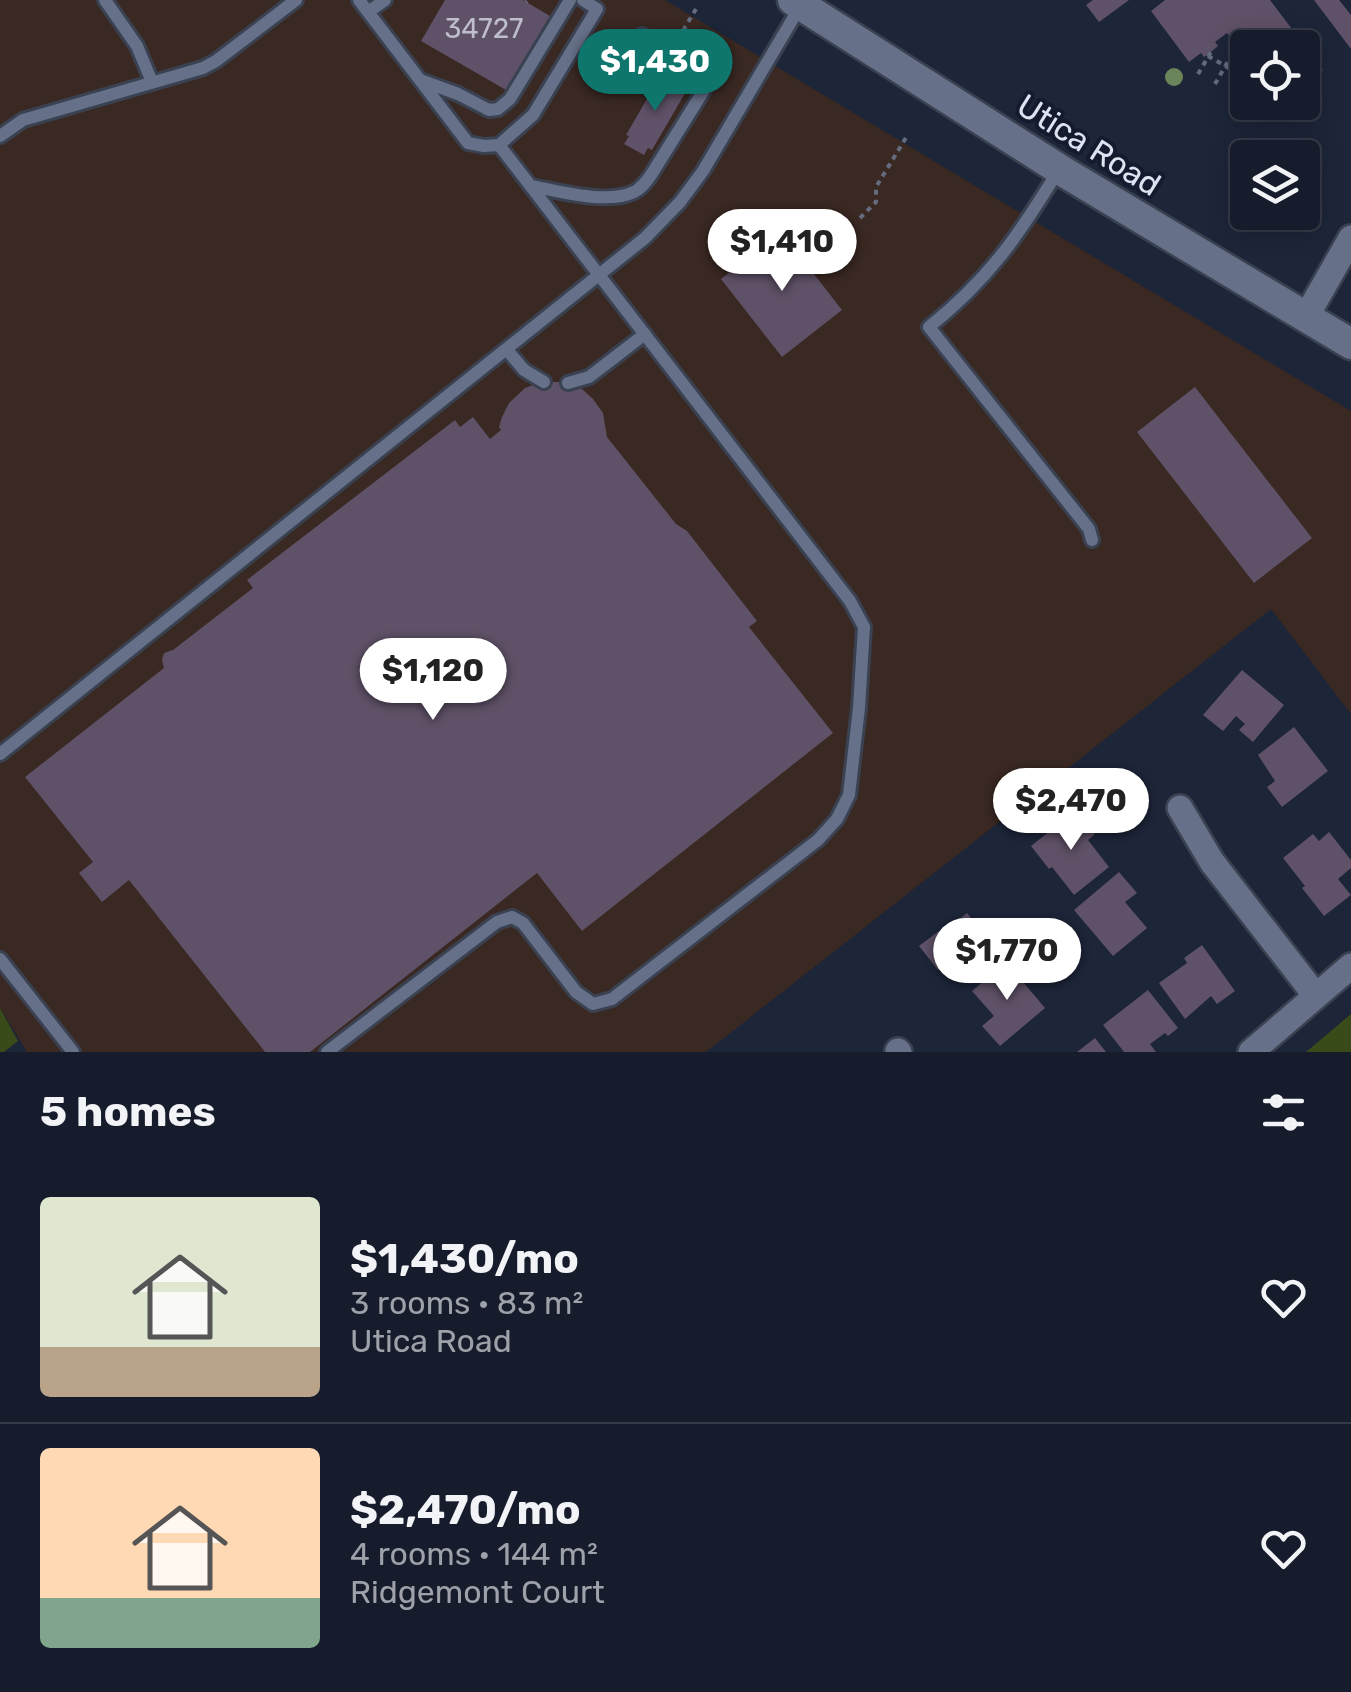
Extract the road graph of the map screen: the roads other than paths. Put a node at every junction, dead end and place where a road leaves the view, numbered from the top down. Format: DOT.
graph roads {
  1 [pos="105,0"];
  2 [pos="296,0"];
  3 [pos="359,0"];
  4 [pos="385,0"];
  5 [pos="570,0"];
  6 [pos="583,0"];
  7 [pos="799,2"];
  8 [pos="368,12"];
  9 [pos="642,35"];
  10 [pos="420,80"];
  11 [pos="152,82"];
  12 [pos="0,136"];
  13 [pos="499,145"];
  14 [pos="1059,169"];
  15 [pos="530,186"];
  16 [pos="1351,238"];
  17 [pos="600,276"];
  18 [pos="1306,317"];
  19 [pos="645,334"];
  20 [pos="1351,344"];
  21 [pos="507,350"];
  22 [pos="544,382"];
  23 [pos="568,383"];
  24 [pos="1092,540"];
  25 [pos="0,754"];
  26 [pos="1180,808"];
  27 [pos="0,958"];
  28 [pos="1351,966"];
  29 [pos="1316,996"];
  30 [pos="72,1052"];
  31 [pos="327,1052"];
  32 [pos="1251,1052"];
  1 -- 11 [label="lane"];
  2 -- 11 [label="lane"];
  3 -- 8 [label="lane"];
  4 -- 8 [label="lane"];
  5 -- 10 [label="lane"];
  6 -- 13 [label="lane"];
  7 -- 14 [label="main road, Utica Road"];
  7 -- 17 [label="lane"];
  8 -- 10 [label="lane"];
  9 -- 15 [label="lane"];
  10 -- 13 [label="lane"];
  11 -- 12 [label="lane"];
  13 -- 15 [label="lane"];
  14 -- 18 [label="main road, Utica Road"];
  14 -- 24 [label="lane"];
  15 -- 17 [label="lane"];
  16 -- 18 [label="street"];
  17 -- 19 [label="lane"];
  17 -- 21 [label="lane"];
  18 -- 20 [label="main road, Utica Road"];
  19 -- 23 [label="lane"];
  19 -- 31 [label="lane"];
  21 -- 22 [label="lane"];
  21 -- 25 [label="lane"];
  26 -- 29 [label="street"];
  27 -- 30 [label="lane"];
  28 -- 29 [label="street"];
  29 -- 32 [label="street"];
}
